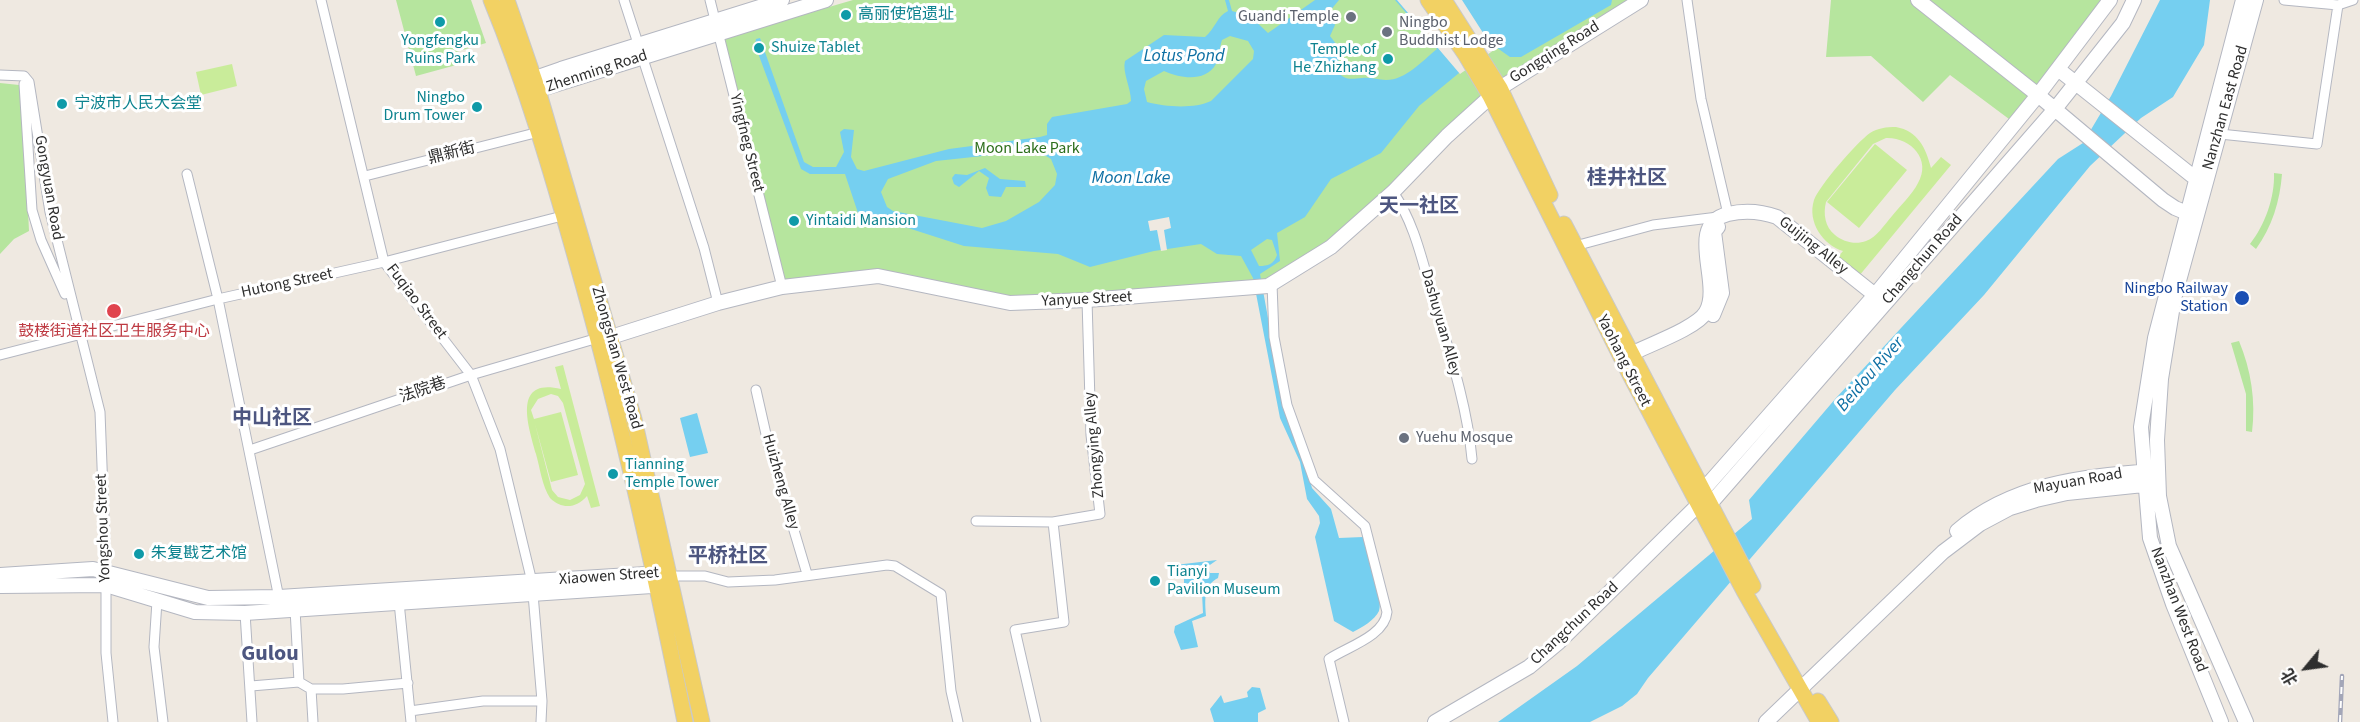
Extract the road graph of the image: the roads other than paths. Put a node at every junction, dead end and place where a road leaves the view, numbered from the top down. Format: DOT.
graph roads {
  1 [pos="321,0"];
  2 [pos="491,0"];
  3 [pos="507,0"];
  4 [pos="624,0"];
  5 [pos="710,0"];
  6 [pos="782,0"];
  7 [pos="826,0"];
  8 [pos="1428,0"];
  9 [pos="1444,0"];
  10 [pos="1641,0"];
  11 [pos="1687,0"];
  12 [pos="1918,0"];
  13 [pos="2110,0"];
  14 [pos="2134,0"];
  15 [pos="2243,0"];
  16 [pos="2256,0"];
  17 [pos="2283,0"];
  18 [pos="2353,0"];
  19 [pos="2338,5"];
  20 [pos="716,28"];
  21 [pos="641,51"];
  22 [pos="2058,69"];
  23 [pos="0,75"];
  24 [pos="1485,76"];
  25 [pos="0,80"];
  26 [pos="2076,82"];
  27 [pos="532,85"];
  28 [pos="1495,92"];
  29 [pos="2038,95"];
  30 [pos="2055,109"];
  31 [pos="539,132"];
  32 [pos="2220,134"];
  33 [pos="187,174"];
  34 [pos="365,176"];
  35 [pos="2200,181"];
  36 [pos="1393,192"];
  37 [pos="569,214"];
  38 [pos="2192,215"];
  39 [pos="1723,216"];
  40 [pos="1575,246"];
  41 [pos="384,262"];
  42 [pos="1270,285"];
  43 [pos="782,287"];
  44 [pos="218,299"];
  45 [pos="1871,299"];
  46 [pos="1087,300"];
  47 [pos="718,303"];
  48 [pos="80,336"];
  49 [pos="605,338"];
  50 [pos="0,355"];
  51 [pos="1633,357"];
  52 [pos="471,375"];
  53 [pos="756,390"];
  54 [pos="250,450"];
  55 [pos="1472,459"];
  56 [pos="2151,478"];
  57 [pos="1704,489"];
  58 [pos="1703,505"];
  59 [pos="976,521"];
  60 [pos="1053,522"];
  61 [pos="807,574"];
  62 [pos="0,575"];
  63 [pos="666,578"];
  64 [pos="106,579"];
  65 [pos="0,586"];
  66 [pos="533,588"];
  67 [pos="158,601"];
  68 [pos="399,602"];
  69 [pos="285,605"];
  70 [pos="246,613"];
  71 [pos="299,682"];
  72 [pos="408,683"];
  73 [pos="1804,685"];
  74 [pos="250,686"];
  75 [pos="311,689"];
  76 [pos="542,701"];
  77 [pos="410,711"];
  78 [pos="113,722"];
  79 [pos="163,722"];
  80 [pos="252,722"];
  81 [pos="313,722"];
  82 [pos="411,722"];
  83 [pos="541,722"];
  84 [pos="685,722"];
  85 [pos="702,722"];
  86 [pos="958,722"];
  87 [pos="1036,722"];
  88 [pos="1344,722"];
  89 [pos="1435,722"];
  90 [pos="1766,722"];
  91 [pos="1819,722"];
  92 [pos="1831,722"];
  93 [pos="2221,722"];
  94 [pos="2246,722"];
  1 -- 34 [label="street, Fuqiao Street"];
  2 -- 27 [label="main road, Zhongshan West Road"];
  3 -- 27 [label="main road, Zhongshan West Road"];
  4 -- 21 [label="street"];
  5 -- 20 [label="street, Yingfneg Street"];
  6 -- 20 [label="main road, Zhenming Road"];
  7 -- 20 [label="main road, Zhenming Road"];
  8 -- 24 [label="main road, Yaohang Street"];
  9 -- 24 [label="main road, Yaohang Street"];
  10 -- 28 [label="main road, Gongqing Road"];
  11 -- 39 [label="street"];
  12 -- 29 [label="main road"];
  13 -- 22 [label="main road, Changchun Road"];
  14 -- 26 [label="main road, Changchun Road"];
  15 -- 35 [label="main road, Nanzhan East Road"];
  16 -- 32 [label="main road, Nanzhan East Road"];
  17 -- 19 [label="street"];
  18 -- 19 [label="street"];
  19 -- 32 [label="street"];
  20 -- 21 [label="main road, Zhenming Road"];
  20 -- 43 [label="street, Yingfneg Street"];
  21 -- 27 [label="main road, Zhenming Road"];
  21 -- 47 [label="street"];
  22 -- 26 [label="main road"];
  22 -- 29 [label="main road, Changchun Road"];
  23 -- 48 [label="street, Gongyuan Road"];
  24 -- 28 [label="main road, Yaohang Street"];
  25 -- 48 [label="street, Gongyuan Road"];
  26 -- 30 [label="main road, Changchun Road"];
  26 -- 35 [label="main road"];
  27 -- 31 [label="main road, Zhongshan West Road"];
  27 -- 37 [label="main road, Zhongshan West Road"];
  28 -- 36 [label="main road, Yanyue Street"];
  28 -- 40 [label="main road, Yaohang Street"];
  28 -- 58 [label="main road, Yaohang Street"];
  29 -- 30 [label="main road"];
  29 -- 45 [label="main road, Changchun Road"];
  30 -- 38 [label="main road"];
  30 -- 58 [label="main road, Changchun Road"];
  31 -- 34 [label="street, 鼎新街"];
  31 -- 37 [label="main road, Zhongshan West Road"];
  32 -- 35 [label="main road, Nanzhan East Road"];
  33 -- 44 [label="street"];
  34 -- 41 [label="street, Fuqiao Street"];
  35 -- 38 [label="main road, Nanzhan East Road"];
  36 -- 42 [label="main road, Yanyue Street"];
  36 -- 55 [label="street, Dashuyuan Alley"];
  37 -- 41 [label="street, Hutong Street"];
  37 -- 49 [label="main road, Zhongshan West Road"];
  38 -- 56 [label="main road, Nanzhan West Road"];
  39 -- 40 [label="street"];
  39 -- 45 [label="main road, Guijing Alley"];
  39 -- 51 [label="main road"];
  40 -- 51 [label="main road, Yaohang Street"];
  41 -- 44 [label="street, Hutong Street"];
  41 -- 52 [label="street, Fuqiao Street"];
  42 -- 46 [label="main road, Yanyue Street"];
  42 -- 88 [label="street"];
  43 -- 46 [label="main road, Yanyue Street"];
  43 -- 47 [label="main road, Yanyue Street"];
  44 -- 48 [label="street, Hutong Street"];
  44 -- 54 [label="street"];
  45 -- 51 [label="main road, Guijing Alley"];
  45 -- 57 [label="main road, Changchun Road"];
  46 -- 60 [label="street, Zhongying Alley"];
  47 -- 49 [label="main road, Yanyue Street"];
  48 -- 50 [label="street, Hutong Street"];
  48 -- 64 [label="street, Yongshou Street"];
  49 -- 52 [label="street, 法院巷"];
  49 -- 63 [label="main road, Zhongshan West Road"];
  51 -- 57 [label="main road, Yaohang Street"];
  52 -- 54 [label="street, 法院巷"];
  52 -- 66 [label="street, Fuqiao Street"];
  53 -- 61 [label="street, Huizheng Alley"];
  54 -- 69 [label="street"];
  56 -- 73 [label="main road, Mayuan Road"];
  56 -- 93 [label="main road, Nanzhan West Road"];
  56 -- 94 [label="main road, Nanzhan West Road"];
  57 -- 58 [label="main road, Yaohang Street"];
  58 -- 73 [label="main road, Yaohang Street"];
  58 -- 89 [label="main road, Changchun Road"];
  59 -- 60 [label="street"];
  60 -- 87 [label="street"];
  61 -- 63 [label="street"];
  61 -- 86 [label="street"];
  62 -- 64 [label="main road, Xiaowen Street"];
  63 -- 66 [label="main road, Xiaowen Street"];
  63 -- 84 [label="main road, Zhongshan West Road"];
  63 -- 85 [label="main road, Zhongshan West Road"];
  64 -- 65 [label="main road, Xiaowen Street"];
  64 -- 67 [label="main road, Xiaowen Street"];
  64 -- 69 [label="main road, Xiaowen Street"];
  64 -- 78 [label="street, Yongshou Street"];
  66 -- 68 [label="main road, Xiaowen Street"];
  66 -- 69 [label="main road, Xiaowen Street"];
  66 -- 76 [label="street, Fuqiao Street"];
  67 -- 70 [label="main road, Xiaowen Street"];
  67 -- 79 [label="street"];
  68 -- 69 [label="main road, Xiaowen Street"];
  68 -- 72 [label="street"];
  69 -- 70 [label="main road, Xiaowen Street"];
  69 -- 71 [label="street"];
  70 -- 74 [label="street"];
  71 -- 74 [label="street"];
  71 -- 75 [label="street"];
  72 -- 75 [label="street"];
  72 -- 77 [label="street"];
  73 -- 90 [label="main road, Mayuan Road"];
  73 -- 91 [label="main road, Yaohang Street"];
  73 -- 92 [label="main road, Yaohang Street"];
  74 -- 80 [label="street"];
  75 -- 81 [label="street"];
  76 -- 77 [label="street"];
  76 -- 83 [label="street, Fuqiao Street"];
  77 -- 82 [label="street"];
}
